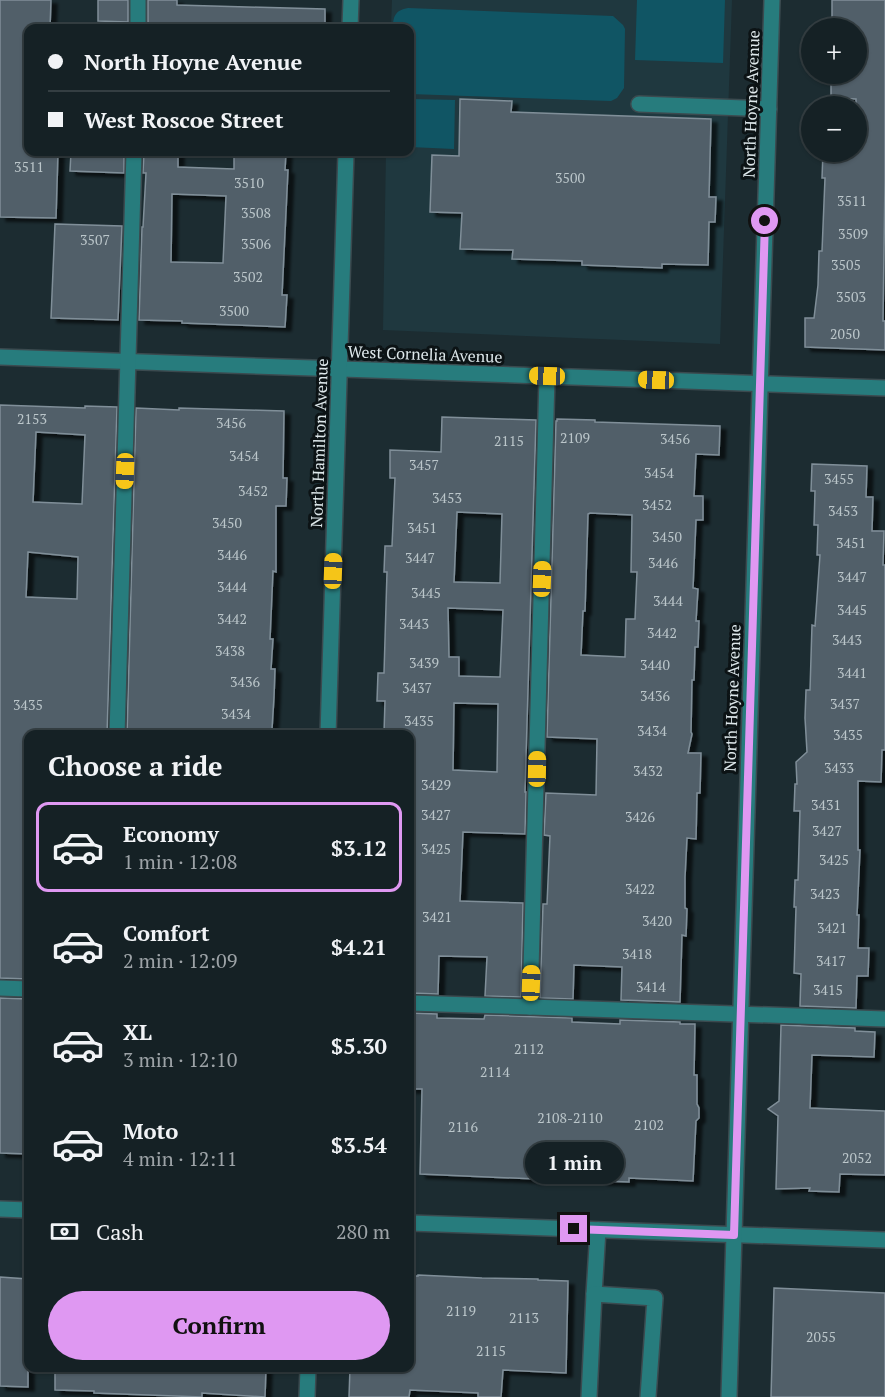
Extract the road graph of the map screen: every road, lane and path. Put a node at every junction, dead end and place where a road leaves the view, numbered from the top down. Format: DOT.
graph roads {
  1 [pos="138,0"];
  2 [pos="351,0"];
  3 [pos="772,0"];
  4 [pos="138,24"];
  5 [pos="350,24"];
  6 [pos="639,104"];
  7 [pos="769,109"];
  8 [pos="134,156"];
  9 [pos="346,156"];
  10 [pos="0,357"];
  11 [pos="129,362"];
  12 [pos="339,369"];
  13 [pos="547,376"];
  14 [pos="760,384"];
  15 [pos="885,388"];
  16 [pos="117,730"];
  17 [pos="328,730"];
  18 [pos="0,988"];
  19 [pos="24,989"];
  20 [pos="414,1003"];
  21 [pos="530,1007"];
  22 [pos="741,1014"];
  23 [pos="885,1019"];
  24 [pos="0,1209"];
  25 [pos="24,1210"];
  26 [pos="414,1223"];
  27 [pos="598,1230"];
  28 [pos="734,1235"];
  29 [pos="885,1240"];
  30 [pos="594,1294"];
  31 [pos="308,1372"];
  32 [pos="307,1397"];
  33 [pos="589,1397"];
  34 [pos="648,1397"];
  35 [pos="729,1397"];
  1 -- 4 [label="street"];
  2 -- 5 [label="street"];
  3 -- 7 [label="street, North Hoyne Avenue"];
  6 -- 7 [label="street"];
  7 -- 14 [label="street, North Hoyne Avenue"];
  8 -- 11 [label="street"];
  9 -- 12 [label="street, North Hamilton Avenue"];
  10 -- 11 [label="street, West Cornelia Avenue"];
  11 -- 12 [label="street, West Cornelia Avenue"];
  11 -- 16 [label="street"];
  12 -- 13 [label="street, West Cornelia Avenue"];
  12 -- 17 [label="street, North Hamilton Avenue"];
  13 -- 14 [label="street, West Cornelia Avenue"];
  13 -- 21 [label="street"];
  14 -- 15 [label="street, West Cornelia Avenue"];
  14 -- 22 [label="street, North Hoyne Avenue"];
  18 -- 19 [label="street"];
  20 -- 21 [label="street"];
  21 -- 22 [label="street"];
  22 -- 23 [label="street"];
  22 -- 28 [label="street, North Hoyne Avenue"];
  24 -- 25 [label="street"];
  26 -- 27 [label="street"];
  27 -- 28 [label="street"];
  27 -- 30 [label="street"];
  28 -- 29 [label="street"];
  28 -- 35 [label="street, North Hoyne Avenue"];
  30 -- 33 [label="street"];
  30 -- 34 [label="street"];
  31 -- 32 [label="street"];
}
